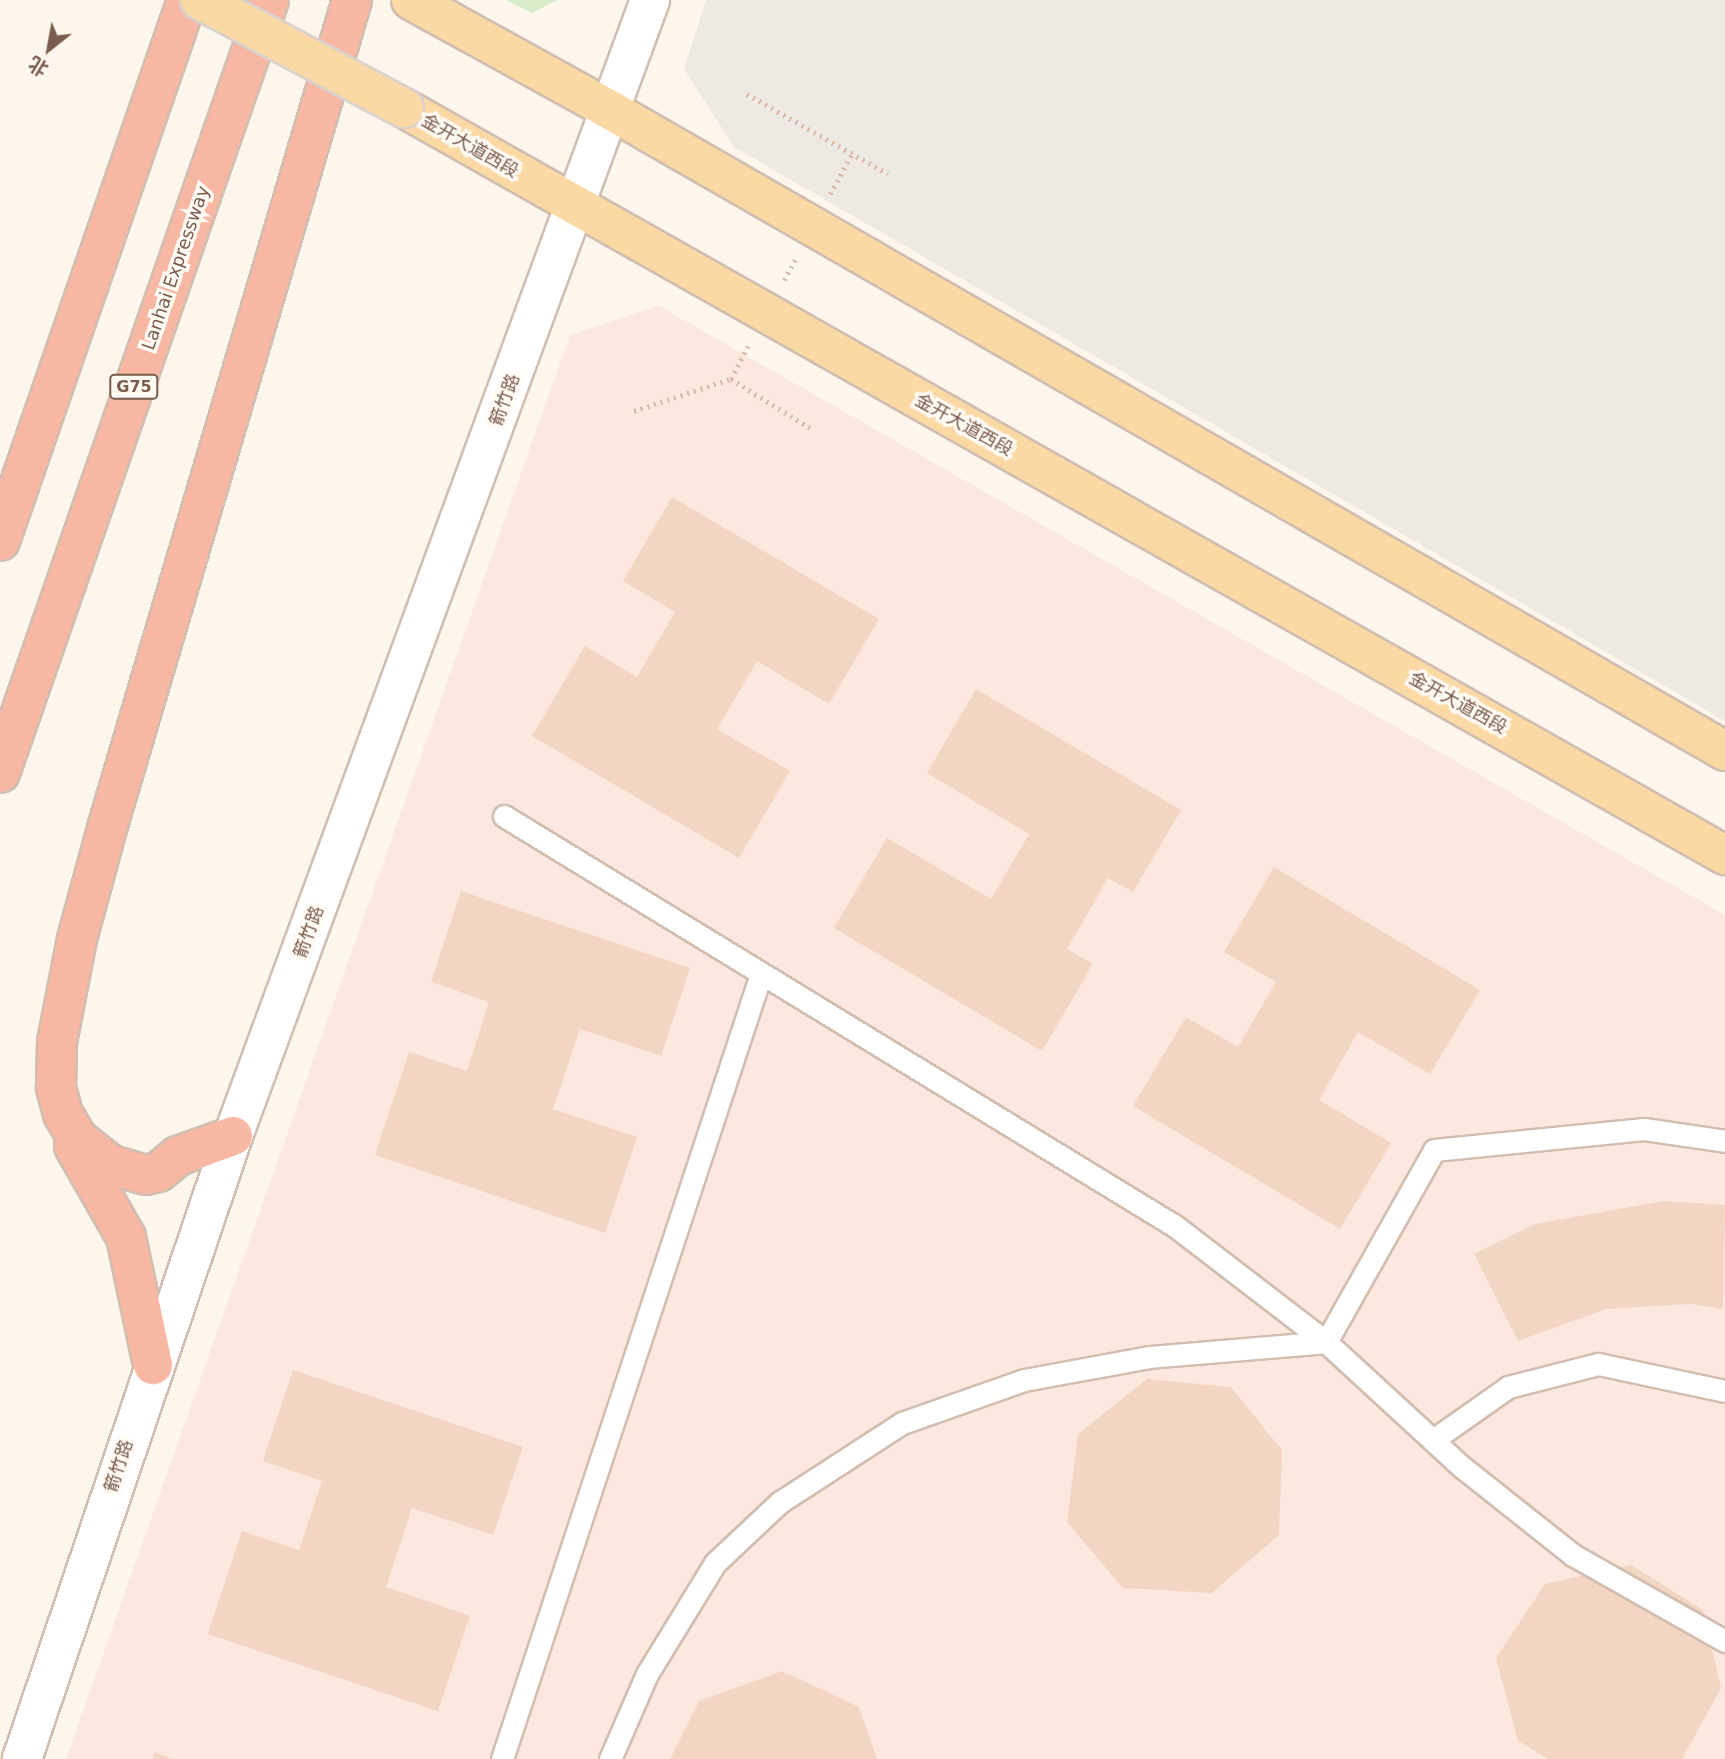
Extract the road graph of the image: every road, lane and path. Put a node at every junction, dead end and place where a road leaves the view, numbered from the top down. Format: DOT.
graph roads {
  1 [pos="187,0"];
  2 [pos="200,0"];
  3 [pos="268,0"];
  4 [pos="352,0"];
  5 [pos="411,0"];
  6 [pos="650,0"];
  7 [pos="747,94"];
  8 [pos="612,111"];
  9 [pos="852,154"];
  10 [pos="888,174"];
  11 [pos="826,201"];
  12 [pos="576,206"];
  13 [pos="801,249"];
  14 [pos="782,284"];
  15 [pos="750,344"];
  16 [pos="730,379"];
  17 [pos="634,411"];
  18 [pos="810,428"];
  19 [pos="0,541"];
  20 [pos="1725,751"];
  21 [pos="0,773"];
  22 [pos="504,816"];
  23 [pos="1725,855"];
  24 [pos="761,974"];
  25 [pos="58,1102"];
  26 [pos="233,1136"];
  27 [pos="1725,1140"];
  28 [pos="1326,1342"];
  29 [pos="153,1365"];
  30 [pos="1725,1391"];
  31 [pos="1433,1440"];
  32 [pos="1725,1642"];
  33 [pos="22,1759"];
  34 [pos="502,1759"];
  35 [pos="610,1759"];
  1 -- 19 [label="highway"];
  2 -- 12 [label="main road, 金开大道西段, bridge"];
  3 -- 21 [label="highway, Lanhai Expressway / G75"];
  4 -- 25 [label="highway"];
  5 -- 8 [label="main road"];
  6 -- 8 [label="street, 箭竹路"];
  7 -- 9 [label="path"];
  8 -- 12 [label="street, 箭竹路"];
  8 -- 20 [label="main road"];
  9 -- 10 [label="path"];
  9 -- 11 [label="path"];
  12 -- 23 [label="main road, 金开大道西段"];
  12 -- 26 [label="street, 箭竹路"];
  13 -- 14 [label="path"];
  15 -- 16 [label="path"];
  16 -- 17 [label="path"];
  16 -- 18 [label="path"];
  22 -- 24 [label="lane"];
  24 -- 28 [label="lane"];
  24 -- 34 [label="lane"];
  25 -- 26 [label="highway"];
  25 -- 29 [label="highway"];
  26 -- 29 [label="street, 箭竹路"];
  27 -- 28 [label="lane"];
  28 -- 31 [label="lane"];
  28 -- 35 [label="lane"];
  29 -- 33 [label="street, 箭竹路"];
  30 -- 31 [label="lane"];
  31 -- 32 [label="lane"];
}
